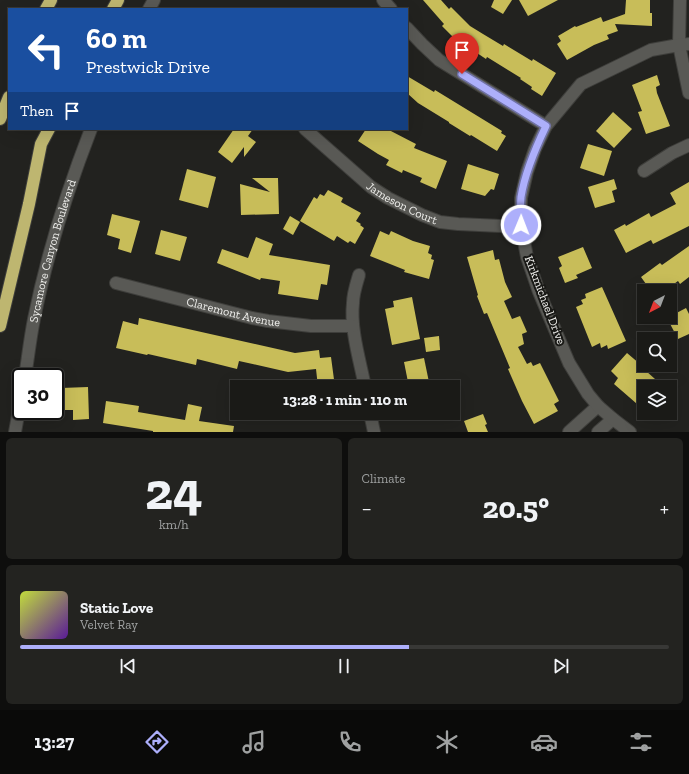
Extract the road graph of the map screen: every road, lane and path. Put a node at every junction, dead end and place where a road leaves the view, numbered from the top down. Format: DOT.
graph roads {
  1 [pos="383,0"];
  2 [pos="680,0"];
  3 [pos="390,8"];
  4 [pos="408,29"];
  5 [pos="684,45"];
  6 [pos="689,94"];
  7 [pos="8,99"];
  8 [pos="0,119"];
  9 [pos="546,126"];
  10 [pos="48,130"];
  11 [pos="91,130"];
  12 [pos="306,130"];
  13 [pos="689,145"];
  14 [pos="644,171"];
  15 [pos="521,225"];
  16 [pos="359,275"];
  17 [pos="116,283"];
  18 [pos="0,326"];
  19 [pos="353,326"];
  20 [pos="26,368"];
  21 [pos="364,380"];
  22 [pos="598,406"];
  23 [pos="613,419"];
  24 [pos="17,420"];
  25 [pos="371,420"];
  26 [pos="15,432"];
  27 [pos="374,432"];
  28 [pos="569,432"];
  29 [pos="598,432"];
  30 [pos="630,432"];
  1 -- 3 [label="street"];
  2 -- 5 [label="street"];
  4 -- 9 [label="street"];
  5 -- 6 [label="street"];
  5 -- 9 [label="street, Kirkmichael Drive"];
  7 -- 8 [label="highway"];
  9 -- 15 [label="street, Kirkmichael Drive"];
  10 -- 18 [label="highway"];
  11 -- 20 [label="street, Sycamore Canyon Boulevard"];
  12 -- 15 [label="street, Jameson Court"];
  13 -- 14 [label="street"];
  15 -- 22 [label="street, Kirkmichael Drive"];
  16 -- 19 [label="street"];
  17 -- 19 [label="street, Claremont Avenue"];
  19 -- 21 [label="street"];
  22 -- 23 [label="street, Kirkmichael Drive"];
  22 -- 28 [label="street"];
  23 -- 29 [label="street"];
  23 -- 30 [label="street, Kirkmichael Drive"];
  24 -- 26 [label="street"];
  25 -- 27 [label="street"];
}
